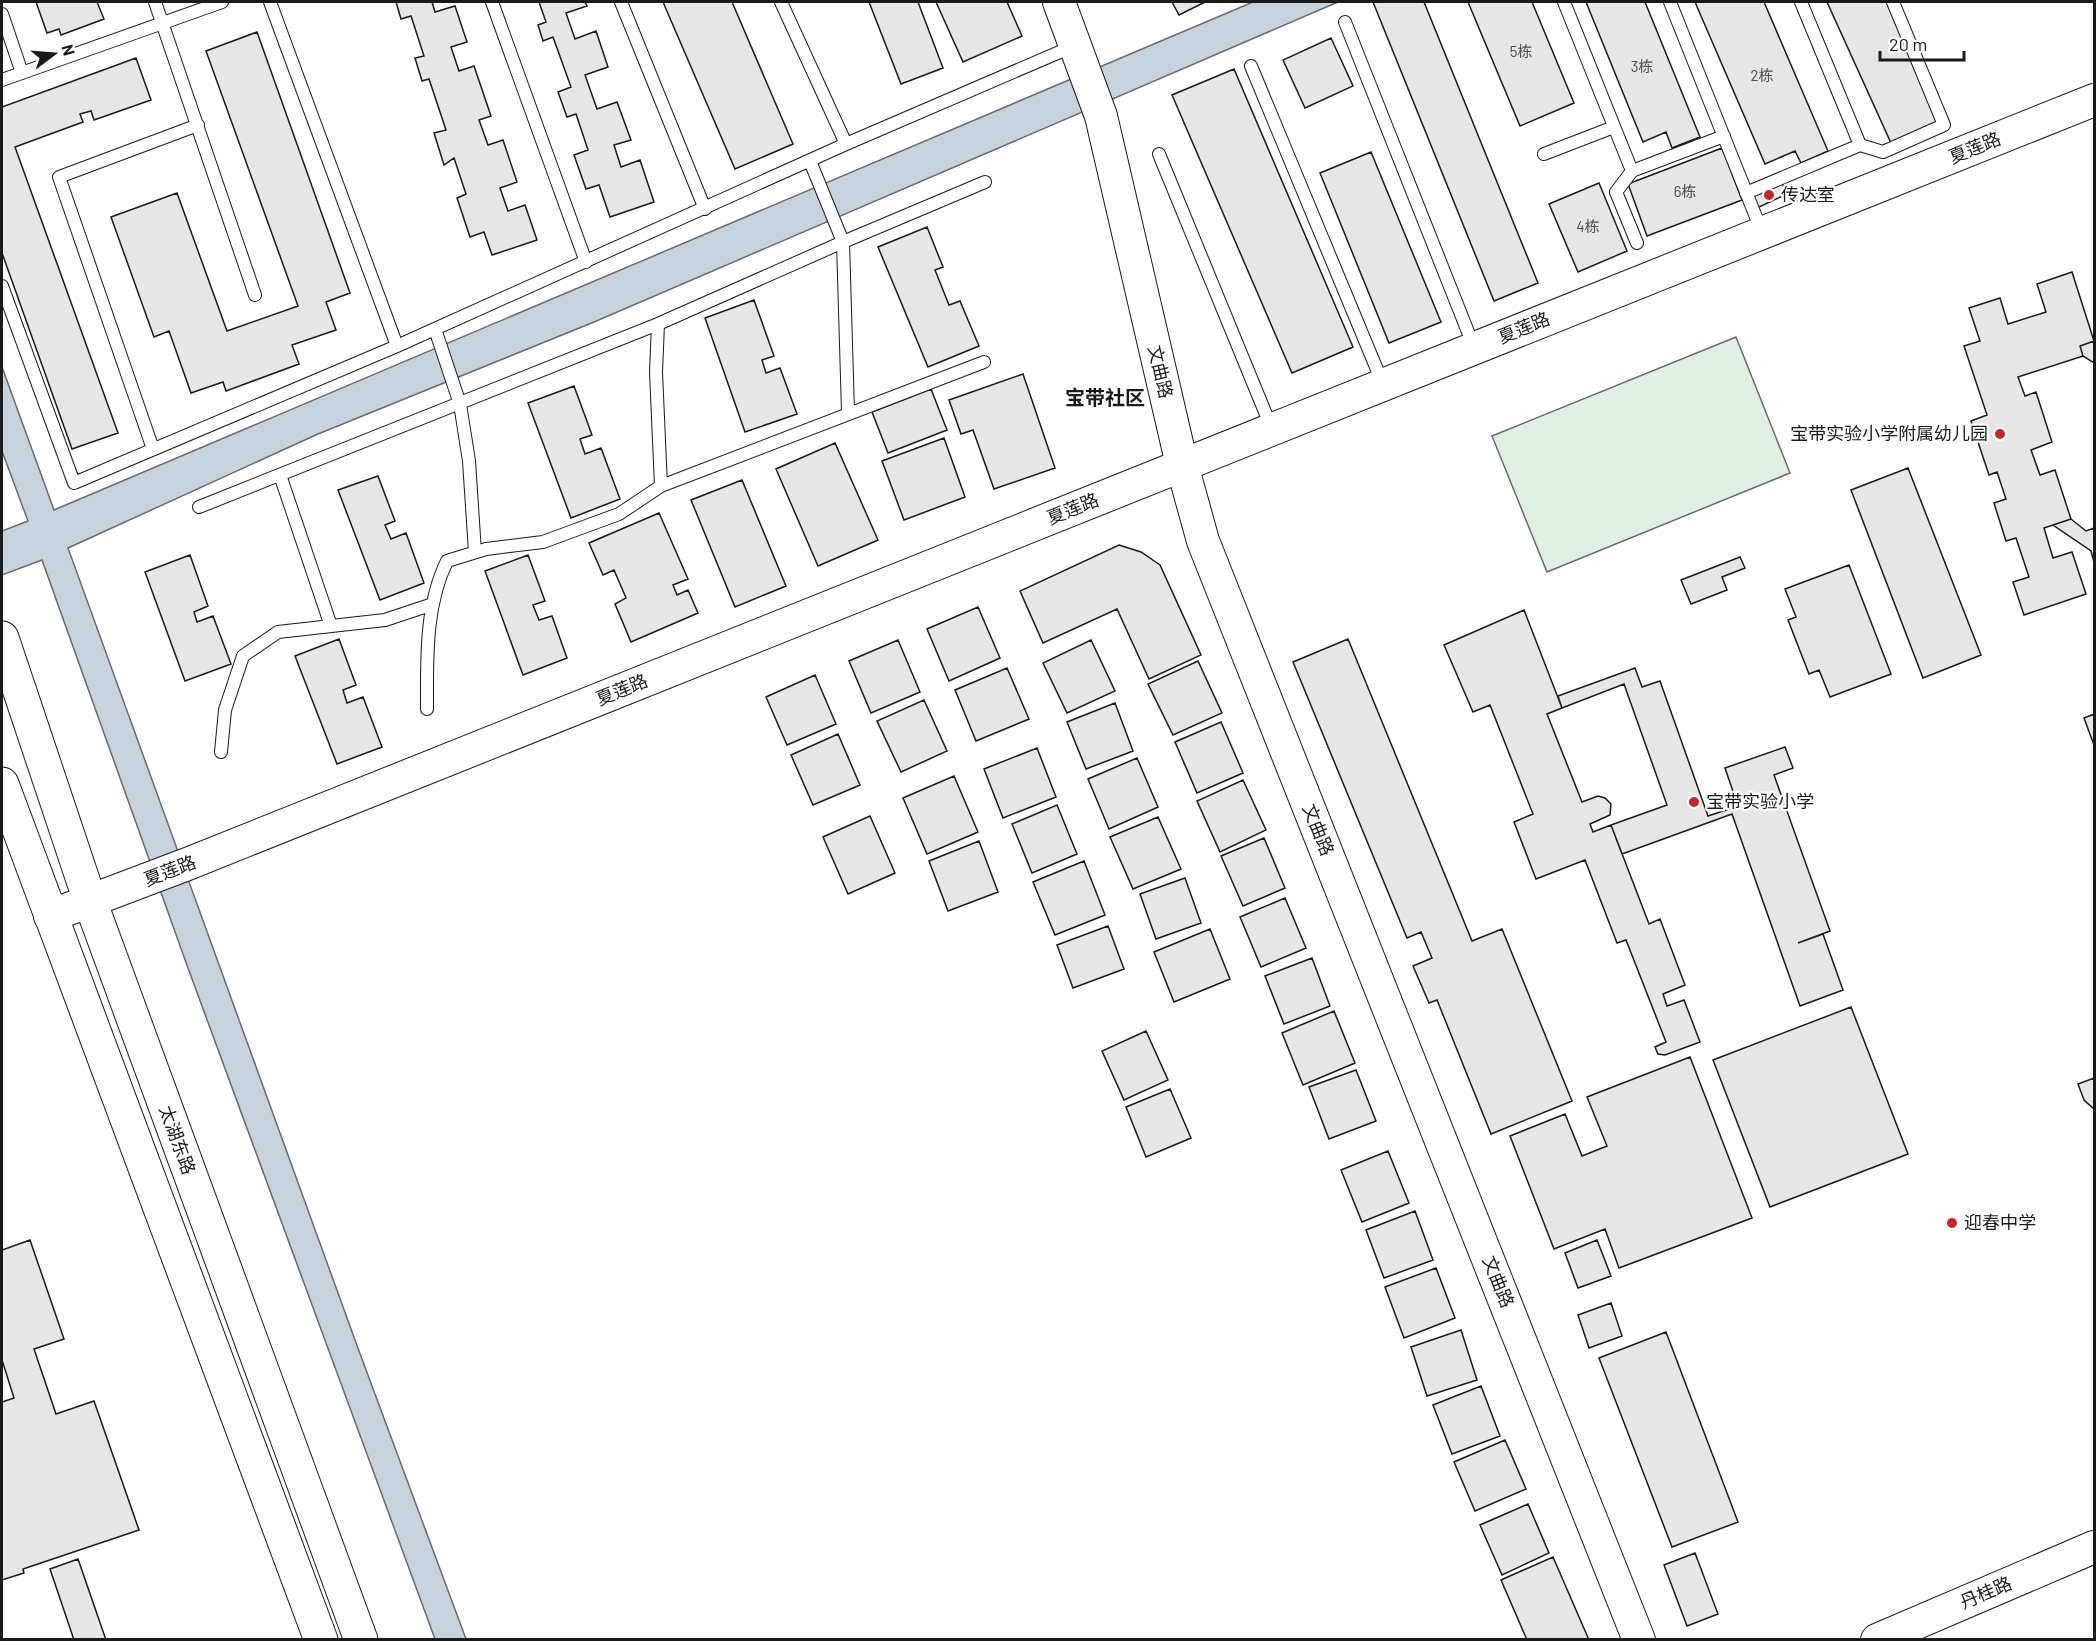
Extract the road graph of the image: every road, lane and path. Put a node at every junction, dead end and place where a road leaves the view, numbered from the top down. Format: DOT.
graph roads {
  1 [pos="155,2"];
  2 [pos="222,2"];
  3 [pos="270,2"];
  4 [pos="492,2"];
  5 [pos="621,2"];
  6 [pos="782,2"];
  7 [pos="1059,2"];
  8 [pos="1564,2"];
  9 [pos="1670,2"];
  10 [pos="1801,2"];
  11 [pos="1893,2"];
  12 [pos="2,14"];
  13 [pos="1345,22"];
  14 [pos="163,23"];
  15 [pos="1079,52"];
  16 [pos="1251,66"];
  17 [pos="21,73"];
  18 [pos="2,80"];
  19 [pos="2094,100"];
  20 [pos="198,125"];
  21 [pos="1614,127"];
  22 [pos="1724,136"];
  23 [pos="846,144"];
  24 [pos="1860,145"];
  25 [pos="1159,154"];
  26 [pos="1544,154"];
  27 [pos="810,161"];
  28 [pos="1632,171"];
  29 [pos="985,182"];
  30 [pos="1746,193"];
  31 [pos="705,209"];
  32 [pos="1762,233"];
  33 [pos="843,242"];
  34 [pos="1637,243"];
  35 [pos="586,262"];
  36 [pos="2,286"];
  37 [pos="255,295"];
  38 [pos="658,324"];
  39 [pos="437,335"];
  40 [pos="397,346"];
  41 [pos="1474,348"];
  42 [pos="984,362"];
  43 [pos="1383,384"];
  44 [pos="460,404"];
  45 [pos="848,412"];
  46 [pos="1272,429"];
  47 [pos="153,450"];
  48 [pos="1182,465"];
  49 [pos="280,475"];
  50 [pos="662,486"];
  51 [pos="199,507"];
  52 [pos="475,552"];
  53 [pos="433,604"];
  54 [pos="330,626"];
  55 [pos="2,638"];
  56 [pos="427,709"];
  57 [pos="222,752"];
  58 [pos="2,784"];
  59 [pos="90,901"];
  60 [pos="50,916"];
  61 [pos="2094,1547"];
  62 [pos="321,1640"];
  63 [pos="361,1640"];
  64 [pos="1639,1640"];
  65 [pos="1877,1640"];
  1 -- 14 [label="lane"];
  2 -- 14 [label="lane"];
  3 -- 40 [label="lane"];
  4 -- 35 [label="lane"];
  5 -- 31 [label="lane"];
  6 -- 23 [label="lane"];
  7 -- 15 [label="street, 文曲路"];
  8 -- 21 [label="lane"];
  9 -- 22 [label="lane"];
  10 -- 24 [label="lane"];
  11 -- 24 [label="lane"];
  12 -- 17 [label="lane"];
  13 -- 41 [label="lane"];
  14 -- 17 [label="lane"];
  14 -- 20 [label="lane"];
  15 -- 23 [label="lane"];
  15 -- 48 [label="street, 文曲路"];
  16 -- 43 [label="lane"];
  17 -- 18 [label="lane"];
  19 -- 32 [label="street, 夏莲路"];
  20 -- 37 [label="lane"];
  20 -- 47 [label="lane"];
  21 -- 26 [label="lane"];
  21 -- 28 [label="lane"];
  22 -- 28 [label="lane"];
  22 -- 30 [label="lane"];
  23 -- 27 [label="lane"];
  24 -- 30 [label="lane"];
  25 -- 46 [label="lane"];
  27 -- 31 [label="lane"];
  27 -- 33 [label="lane"];
  28 -- 34 [label="lane"];
  29 -- 33 [label="lane"];
  30 -- 32 [label="lane"];
  31 -- 35 [label="lane"];
  32 -- 41 [label="street, 夏莲路"];
  33 -- 38 [label="lane"];
  33 -- 45 [label="lane"];
  35 -- 39 [label="lane"];
  36 -- 47 [label="lane"];
  38 -- 44 [label="lane"];
  38 -- 50 [label="lane"];
  39 -- 40 [label="lane"];
  39 -- 44 [label="lane"];
  40 -- 47 [label="lane"];
  41 -- 43 [label="street, 夏莲路"];
  42 -- 45 [label="lane"];
  43 -- 46 [label="street, 夏莲路"];
  44 -- 49 [label="lane"];
  44 -- 52 [label="lane"];
  45 -- 50 [label="lane"];
  46 -- 48 [label="street, 夏莲路"];
  48 -- 59 [label="street, 夏莲路"];
  48 -- 64 [label="street, 文曲路"];
  49 -- 51 [label="lane"];
  49 -- 54 [label="lane"];
  50 -- 52 [label="lane"];
  52 -- 53 [label="lane"];
  53 -- 54 [label="lane"];
  53 -- 56 [label="lane"];
  54 -- 57 [label="lane"];
  55 -- 59 [label="main road, 太湖东路"];
  58 -- 60 [label="main road"];
  59 -- 60 [label="street, 夏莲路"];
  59 -- 63 [label="main road, 太湖东路"];
  60 -- 62 [label="main road"];
  61 -- 65 [label="street, 丹桂路"];
}
